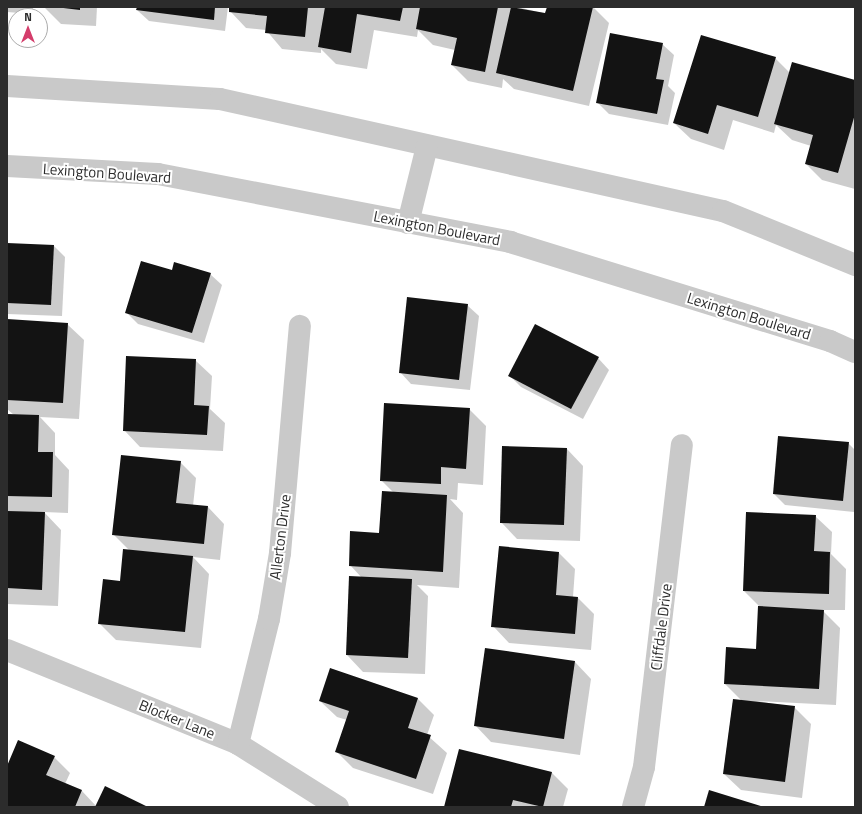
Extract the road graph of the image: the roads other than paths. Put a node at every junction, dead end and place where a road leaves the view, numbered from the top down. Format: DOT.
graph roads {
  1 [pos="7,86"];
  2 [pos="427,146"];
  3 [pos="7,166"];
  4 [pos="408,223"];
  5 [pos="855,265"];
  6 [pos="300,326"];
  7 [pos="855,352"];
  8 [pos="682,445"];
  9 [pos="7,650"];
  10 [pos="238,744"];
  11 [pos="338,807"];
  12 [pos="633,807"];
  1 -- 2 [label="street"];
  2 -- 4 [label="street"];
  2 -- 5 [label="street"];
  3 -- 4 [label="street, Lexington Boulevard"];
  4 -- 7 [label="street, Lexington Boulevard"];
  6 -- 10 [label="street, Allerton Drive"];
  8 -- 12 [label="street, Cliffdale Drive"];
  9 -- 10 [label="street, Blocker Lane"];
  10 -- 11 [label="street, Blocker Lane"];
}
